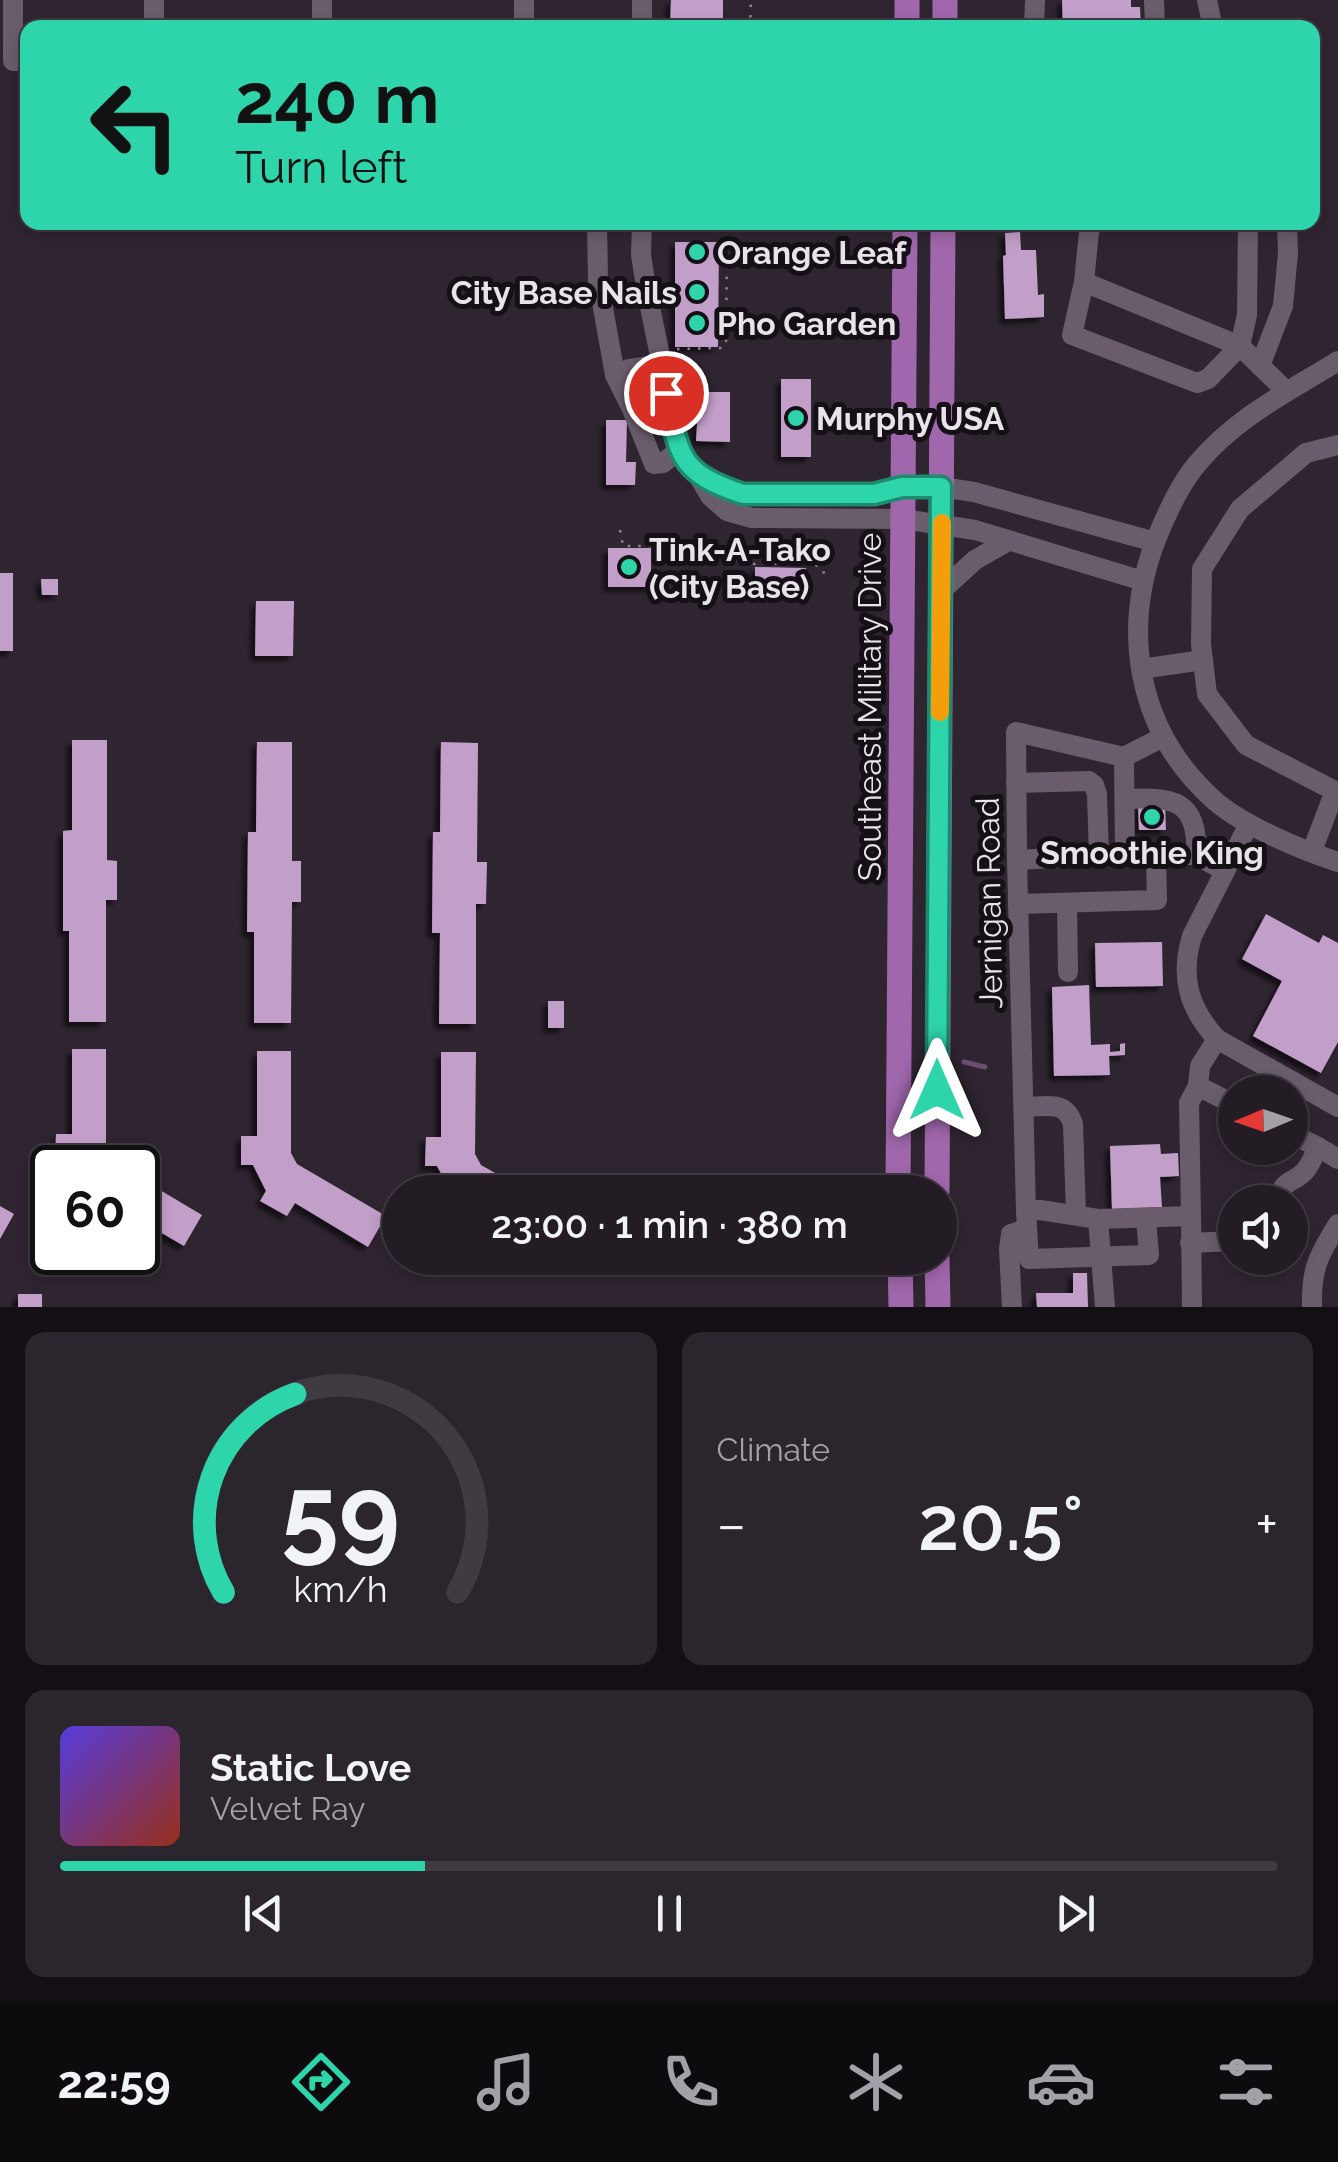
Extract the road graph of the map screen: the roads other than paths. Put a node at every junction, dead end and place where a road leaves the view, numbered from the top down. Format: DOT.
graph roads {
  1 [pos="13,0"];
  2 [pos="20,62"];
  3 [pos="597,230"];
  4 [pos="642,230"];
  5 [pos="905,230"];
  6 [pos="943,230"];
  7 [pos="1090,230"];
  8 [pos="1248,230"];
  9 [pos="1287,230"];
  10 [pos="1084,282"];
  11 [pos="1240,346"];
  12 [pos="1338,361"];
  13 [pos="660,364"];
  14 [pos="1260,366"];
  15 [pos="615,375"];
  16 [pos="1338,378"];
  17 [pos="1307,380"];
  18 [pos="1286,391"];
  19 [pos="1338,446"];
  20 [pos="678,450"];
  21 [pos="700,477"];
  22 [pos="902,487"];
  23 [pos="941,487"];
  24 [pos="903,519"];
  25 [pos="942,526"];
  26 [pos="1008,541"];
  27 [pos="1155,542"];
  28 [pos="1143,581"];
  29 [pos="941,591"];
  30 [pos="1203,660"];
  31 [pos="1141,668"];
  32 [pos="1163,737"];
  33 [pos="1124,757"];
  34 [pos="1016,782"];
  35 [pos="1124,799"];
  36 [pos="1249,824"];
  37 [pos="1312,852"];
  38 [pos="1126,854"];
  39 [pos="1196,854"];
  40 [pos="1156,855"];
  41 [pos="1100,856"];
  42 [pos="1016,860"];
  43 [pos="1338,862"];
  44 [pos="1226,870"];
  45 [pos="1067,903"];
  46 [pos="1018,904"];
  47 [pos="1068,972"];
  48 [pos="1217,1038"];
  49 [pos="1198,1086"];
  50 [pos="1218,1096"];
  51 [pos="1024,1107"];
  52 [pos="1338,1107"];
  53 [pos="1308,1142"];
  54 [pos="1318,1147"];
  55 [pos="1338,1159"];
  56 [pos="898,1175"];
  57 [pos="937,1175"];
  58 [pos="1284,1185"];
  59 [pos="1076,1214"];
  60 [pos="1190,1216"];
  61 [pos="1146,1218"];
  62 [pos="1098,1219"];
  63 [pos="1027,1220"];
  64 [pos="1338,1224"];
  65 [pos="1218,1241"];
  66 [pos="1190,1242"];
  67 [pos="1099,1257"];
  68 [pos="900,1275"];
  69 [pos="938,1275"];
  70 [pos="900,1307"];
  71 [pos="938,1307"];
  72 [pos="1012,1307"];
  73 [pos="1105,1307"];
  74 [pos="1192,1307"];
  75 [pos="1312,1307"];
  1 -- 2 [label="street"];
  3 -- 15 [label="street"];
  4 -- 13 [label="street"];
  5 -- 22 [label="main road, Southeast Military Drive"];
  6 -- 23 [label="main road"];
  7 -- 10 [label="street"];
  8 -- 11 [label="street"];
  9 -- 14 [label="street"];
  10 -- 11 [label="street"];
  10 -- 11 [label="street"];
  11 -- 14 [label="street"];
  12 -- 17 [label="street"];
  13 -- 15 [label="street"];
  13 -- 20 [label="street"];
  14 -- 18 [label="street"];
  15 -- 20 [label="street"];
  16 -- 17 [label="street"];
  17 -- 18 [label="street"];
  18 -- 27 [label="street"];
  19 -- 30 [label="street"];
  20 -- 21 [label="street"];
  21 -- 22 [label="street"];
  21 -- 24 [label="street"];
  22 -- 23 [label="street"];
  22 -- 24 [label="main road, Southeast Military Drive"];
  23 -- 25 [label="main road"];
  23 -- 27 [label="street"];
  24 -- 25 [label="street"];
  24 -- 56 [label="main road, Southeast Military Drive"];
  25 -- 26 [label="street"];
  25 -- 29 [label="main road"];
  26 -- 28 [label="street"];
  26 -- 29 [label="street"];
  27 -- 28 [label="street"];
  28 -- 31 [label="street"];
  29 -- 57 [label="main road"];
  30 -- 31 [label="street"];
  30 -- 37 [label="street"];
  31 -- 32 [label="street"];
  32 -- 33 [label="street"];
  32 -- 36 [label="street"];
  33 -- 34 [label="street, Jernigan Road"];
  33 -- 35 [label="street"];
  34 -- 41 [label="street"];
  34 -- 42 [label="street, Jernigan Road"];
  35 -- 38 [label="street"];
  35 -- 39 [label="street"];
  36 -- 37 [label="street"];
  36 -- 44 [label="street"];
  37 -- 43 [label="street"];
  38 -- 40 [label="street"];
  38 -- 41 [label="street"];
  39 -- 40 [label="street"];
  39 -- 44 [label="street"];
  40 -- 45 [label="street"];
  41 -- 42 [label="street"];
  42 -- 46 [label="street, Jernigan Road"];
  44 -- 48 [label="street"];
  45 -- 46 [label="street"];
  45 -- 47 [label="street"];
  46 -- 51 [label="street, Jernigan Road"];
  48 -- 49 [label="street"];
  48 -- 52 [label="street"];
  49 -- 50 [label="street"];
  49 -- 60 [label="street"];
  51 -- 59 [label="street"];
  51 -- 63 [label="street, Jernigan Road"];
  53 -- 54 [label="street"];
  54 -- 55 [label="street"];
  54 -- 58 [label="street"];
  59 -- 62 [label="street"];
  59 -- 63 [label="street"];
  60 -- 61 [label="street"];
  60 -- 66 [label="street"];
  61 -- 62 [label="street"];
  61 -- 67 [label="street"];
  62 -- 67 [label="street"];
  63 -- 67 [label="street"];
  63 -- 72 [label="street"];
  64 -- 75 [label="street"];
  65 -- 66 [label="street"];
  66 -- 74 [label="street"];
  67 -- 73 [label="street"];
  68 -- 70 [label="main road"];
  69 -- 71 [label="main road"];
}
